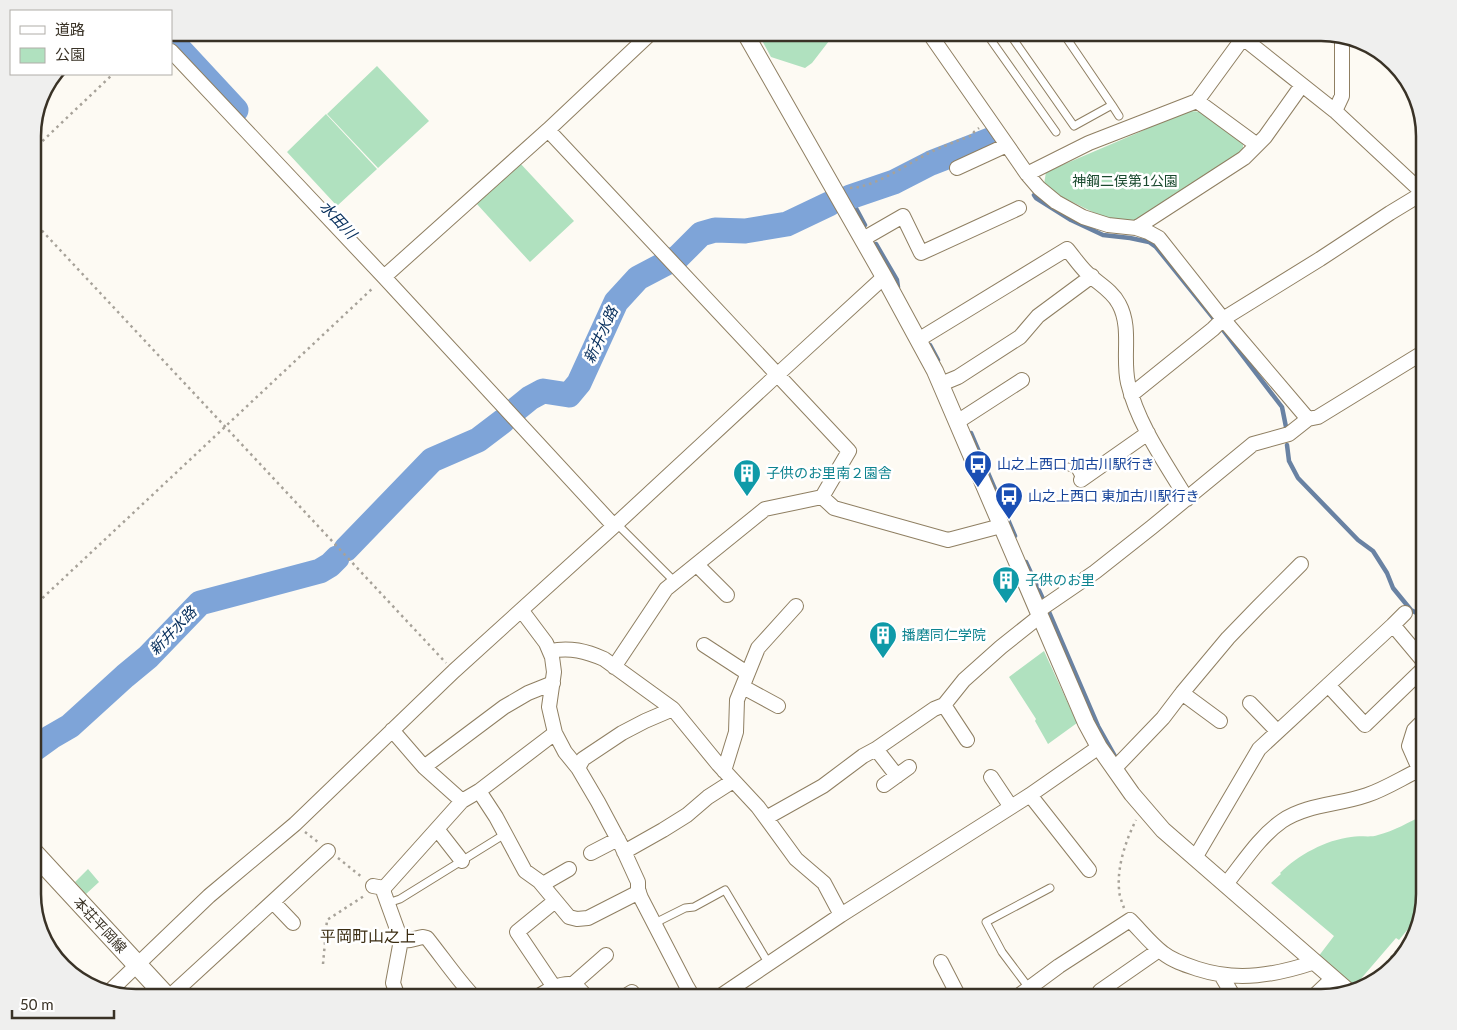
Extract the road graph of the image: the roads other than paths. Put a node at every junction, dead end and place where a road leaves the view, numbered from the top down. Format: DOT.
graph roads {
  1 [pos="642,41"];
  2 [pos="750,41"];
  3 [pos="935,41"];
  4 [pos="992,41"];
  5 [pos="1015,41"];
  6 [pos="1069,41"];
  7 [pos="1236,41"];
  8 [pos="1247,41"];
  9 [pos="1342,44"];
  10 [pos="172,52"];
  11 [pos="1302,85"];
  12 [pos="1197,101"];
  13 [pos="1112,105"];
  14 [pos="1335,110"];
  15 [pos="1119,116"];
  16 [pos="548,130"];
  17 [pos="1056,132"];
  18 [pos="1007,145"];
  19 [pos="1257,145"];
  20 [pos="956,168"];
  21 [pos="1027,174"];
  22 [pos="1416,186"];
  23 [pos="1416,198"];
  24 [pos="1019,208"];
  25 [pos="1136,228"];
  26 [pos="863,239"];
  27 [pos="1092,276"];
  28 [pos="384,277"];
  29 [pos="884,277"];
  30 [pos="1223,319"];
  31 [pos="918,340"];
  32 [pos="1416,357"];
  33 [pos="777,375"];
  34 [pos="1022,380"];
  35 [pos="941,384"];
  36 [pos="1132,395"];
  37 [pos="1308,419"];
  38 [pos="957,422"];
  39 [pos="1148,432"];
  40 [pos="1069,467"];
  41 [pos="1080,480"];
  42 [pos="822,497"];
  43 [pos="1186,499"];
  44 [pos="616,525"];
  45 [pos="1001,526"];
  46 [pos="1302,564"];
  47 [pos="698,565"];
  48 [pos="676,582"];
  49 [pos="727,595"];
  50 [pos="796,606"];
  51 [pos="522,611"];
  52 [pos="1405,613"];
  53 [pos="1039,614"];
  54 [pos="1393,626"];
  55 [pos="704,645"];
  56 [pos="550,651"];
  57 [pos="1416,653"];
  58 [pos="614,667"];
  59 [pos="747,673"];
  60 [pos="1416,676"];
  61 [pos="553,683"];
  62 [pos="1328,684"];
  63 [pos="742,687"];
  64 [pos="1182,693"];
  65 [pos="1250,703"];
  66 [pos="944,705"];
  67 [pos="778,706"];
  68 [pos="673,709"];
  69 [pos="1220,721"];
  70 [pos="1416,728"];
  71 [pos="392,730"];
  72 [pos="1277,731"];
  73 [pos="555,733"];
  74 [pos="967,740"];
  75 [pos="1098,747"];
  76 [pos="876,749"];
  77 [pos="1416,762"];
  78 [pos="424,767"];
  79 [pos="909,767"];
  80 [pos="578,768"];
  81 [pos="1114,769"];
  82 [pos="729,776"];
  83 [pos="897,776"];
  84 [pos="991,776"];
  85 [pos="1416,777"];
  86 [pos="884,785"];
  87 [pos="479,791"];
  88 [pos="1030,795"];
  89 [pos="462,801"];
  90 [pos="1011,807"];
  91 [pos="766,818"];
  92 [pos="437,829"];
  93 [pos="505,834"];
  94 [pos="621,845"];
  95 [pos="328,850"];
  96 [pos="591,853"];
  97 [pos="1195,858"];
  98 [pos="41,861"];
  99 [pos="462,861"];
  100 [pos="569,869"];
  101 [pos="1089,870"];
  102 [pos="543,884"];
  103 [pos="1226,884"];
  104 [pos="1050,888"];
  105 [pos="639,892"];
  106 [pos="555,901"];
  107 [pos="273,902"];
  108 [pos="388,904"];
  109 [pos="840,915"];
  110 [pos="293,923"];
  111 [pos="656,925"];
  112 [pos="402,940"];
  113 [pos="1159,950"];
  114 [pos="606,955"];
  115 [pos="941,962"];
  116 [pos="1315,962"];
  117 [pos="770,964"];
  118 [pos="137,966"];
  119 [pos="1221,975"];
  120 [pos="1333,978"];
  121 [pos="573,984"];
  122 [pos="1342,986"];
  123 [pos="115,987"];
  124 [pos="554,987"];
  125 [pos="1029,988"];
  126 [pos="159,989"];
  127 [pos="178,989"];
  128 [pos="395,989"];
  129 [pos="467,989"];
  130 [pos="551,989"];
  131 [pos="579,989"];
  132 [pos="688,989"];
  133 [pos="732,989"];
  134 [pos="954,989"];
  135 [pos="1103,989"];
  136 [pos="1229,989"];
  137 [pos="1322,989"];
  1 -- 16 [label="street"];
  2 -- 26 [label="street"];
  3 -- 18 [label="street"];
  4 -- 17 [label="lane"];
  5 -- 13 [label="lane"];
  6 -- 13 [label="lane"];
  7 -- 12 [label="street"];
  8 -- 11 [label="street"];
  9 -- 14 [label="street"];
  10 -- 28 [label="street"];
  11 -- 14 [label="street"];
  11 -- 19 [label="street"];
  12 -- 19 [label="street"];
  12 -- 21 [label="street"];
  13 -- 15 [label="lane"];
  14 -- 22 [label="street"];
  16 -- 28 [label="street"];
  16 -- 33 [label="street"];
  18 -- 20 [label="street"];
  18 -- 21 [label="street"];
  19 -- 25 [label="street"];
  21 -- 25 [label="street"];
  23 -- 30 [label="street"];
  24 -- 26 [label="street"];
  25 -- 30 [label="street"];
  26 -- 29 [label="street"];
  27 -- 31 [label="street"];
  27 -- 35 [label="street"];
  27 -- 36 [label="street"];
  28 -- 44 [label="street"];
  29 -- 31 [label="street"];
  29 -- 33 [label="street"];
  30 -- 36 [label="street"];
  30 -- 37 [label="street"];
  31 -- 35 [label="street"];
  32 -- 37 [label="street"];
  33 -- 42 [label="street"];
  33 -- 44 [label="street"];
  34 -- 38 [label="street"];
  35 -- 38 [label="street"];
  36 -- 39 [label="street"];
  37 -- 43 [label="street"];
  38 -- 45 [label="street"];
  39 -- 41 [label="street"];
  39 -- 43 [label="street"];
  40 -- 41 [label="lane"];
  42 -- 45 [label="street"];
  42 -- 47 [label="street"];
  43 -- 53 [label="street"];
  44 -- 48 [label="lane"];
  44 -- 51 [label="street"];
  45 -- 53 [label="street"];
  46 -- 64 [label="street"];
  47 -- 48 [label="street"];
  47 -- 49 [label="street"];
  48 -- 58 [label="street"];
  50 -- 59 [label="street"];
  51 -- 56 [label="street"];
  51 -- 71 [label="street"];
  52 -- 54 [label="street"];
  53 -- 66 [label="street"];
  53 -- 75 [label="street"];
  54 -- 57 [label="street"];
  54 -- 62 [label="street"];
  55 -- 59 [label="street"];
  56 -- 58 [label="street"];
  56 -- 61 [label="street"];
  58 -- 68 [label="street"];
  59 -- 63 [label="street"];
  60 -- 62 [label="street"];
  61 -- 73 [label="street"];
  61 -- 78 [label="street"];
  62 -- 72 [label="street"];
  63 -- 67 [label="street"];
  63 -- 82 [label="street"];
  64 -- 69 [label="street"];
  64 -- 81 [label="street"];
  65 -- 72 [label="street"];
  66 -- 74 [label="street"];
  66 -- 76 [label="street"];
  68 -- 80 [label="street"];
  68 -- 82 [label="street"];
  70 -- 77 [label="street"];
  71 -- 78 [label="street"];
  71 -- 118 [label="street"];
  72 -- 97 [label="street"];
  73 -- 80 [label="street"];
  73 -- 87 [label="street"];
  75 -- 81 [label="street"];
  75 -- 88 [label="street"];
  76 -- 83 [label="street"];
  76 -- 91 [label="street"];
  78 -- 89 [label="street"];
  79 -- 83 [label="street"];
  80 -- 94 [label="street"];
  81 -- 97 [label="street"];
  82 -- 91 [label="street"];
  82 -- 94 [label="street"];
  83 -- 86 [label="street"];
  84 -- 90 [label="street"];
  85 -- 103 [label="street"];
  87 -- 89 [label="street"];
  87 -- 93 [label="street"];
  88 -- 90 [label="street"];
  88 -- 101 [label="street"];
  89 -- 92 [label="street"];
  90 -- 109 [label="street"];
  91 -- 109 [label="street"];
  92 -- 99 [label="street"];
  92 -- 108 [label="street"];
  93 -- 99 [label="lane"];
  93 -- 102 [label="street"];
  94 -- 96 [label="street"];
  94 -- 105 [label="street"];
  95 -- 107 [label="street"];
  97 -- 103 [label="street"];
  98 -- 118 [label="main road, 本荘平岡線"];
  99 -- 108 [label="lane"];
  100 -- 102 [label="street"];
  102 -- 106 [label="street"];
  103 -- 116 [label="street"];
  104 -- 125 [label="lane"];
  105 -- 106 [label="street"];
  105 -- 111 [label="street"];
  106 -- 124 [label="street"];
  107 -- 110 [label="street"];
  107 -- 127 [label="street"];
  108 -- 112 [label="street"];
  109 -- 117 [label="street"];
  111 -- 117 [label="lane"];
  111 -- 132 [label="street"];
  112 -- 128 [label="street"];
  112 -- 129 [label="street"];
  113 -- 119 [label="street"];
  113 -- 125 [label="street"];
  113 -- 135 [label="street"];
  114 -- 121 [label="street"];
  115 -- 134 [label="street"];
  116 -- 119 [label="street"];
  116 -- 120 [label="street"];
  117 -- 133 [label="street"];
  118 -- 123 [label="street"];
  118 -- 126 [label="main road, 本荘平岡線"];
  119 -- 136 [label="street"];
  120 -- 122 [label="street"];
  120 -- 137 [label="street"];
  121 -- 124 [label="street"];
  121 -- 131 [label="street"];
  124 -- 130 [label="street"];
}
